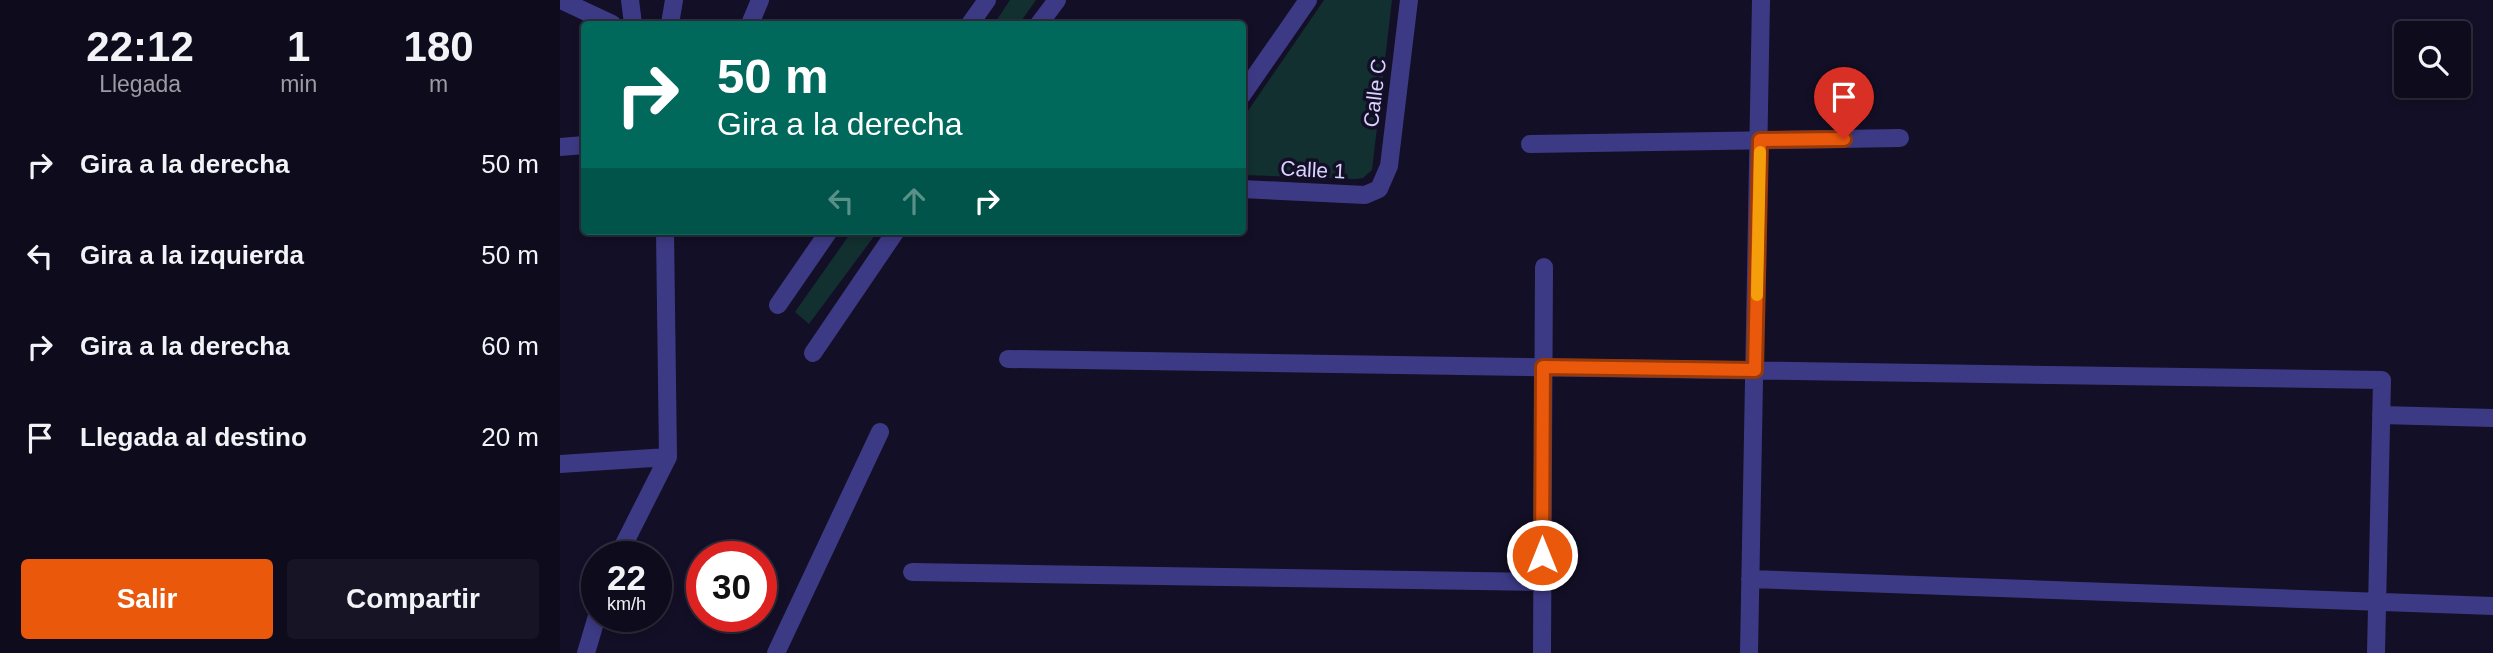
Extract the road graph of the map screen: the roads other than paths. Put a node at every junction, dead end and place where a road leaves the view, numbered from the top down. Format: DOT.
graph roads {
  1 [pos="561,0"];
  2 [pos="630,0"];
  3 [pos="674,0"];
  4 [pos="760,0"];
  5 [pos="987,0"];
  6 [pos="1057,0"];
  7 [pos="1308,0"];
  8 [pos="1409,0"];
  9 [pos="1761,0"];
  10 [pos="607,21"];
  11 [pos="633,21"];
  12 [pos="670,21"];
  13 [pos="751,21"];
  14 [pos="972,21"];
  15 [pos="1042,21"];
  16 [pos="1246,89"];
  17 [pos="1900,138"];
  18 [pos="1760,140"];
  19 [pos="1530,144"];
  20 [pos="581,145"];
  21 [pos="560,147"];
  22 [pos="1246,189"];
  23 [pos="1380,189"];
  24 [pos="665,235"];
  25 [pos="826,235"];
  26 [pos="893,235"];
  27 [pos="1544,267"];
  28 [pos="778,305"];
  29 [pos="813,353"];
  30 [pos="1008,359"];
  31 [pos="1543,367"];
  32 [pos="1755,370"];
  33 [pos="2381,415"];
  34 [pos="2493,418"];
  35 [pos="880,432"];
  36 [pos="668,457"];
  37 [pos="560,464"];
  38 [pos="626,541"];
  39 [pos="912,572"];
  40 [pos="1750,579"];
  41 [pos="1542,582"];
  42 [pos="2377,601"];
  43 [pos="2493,607"];
  44 [pos="592,632"];
  45 [pos="586,653"];
  46 [pos="776,653"];
  47 [pos="1542,653"];
  48 [pos="1749,653"];
  49 [pos="2376,653"];
  1 -- 10 [label="street"];
  2 -- 11 [label="street"];
  3 -- 12 [label="street"];
  4 -- 13 [label="street"];
  5 -- 14 [label="street"];
  6 -- 15 [label="street"];
  7 -- 16 [label="street"];
  8 -- 23 [label="street, Calle C"];
  9 -- 18 [label="street"];
  17 -- 18 [label="street"];
  18 -- 19 [label="street"];
  18 -- 32 [label="street"];
  20 -- 21 [label="street"];
  22 -- 23 [label="street, Calle 1"];
  24 -- 36 [label="street"];
  25 -- 28 [label="street"];
  26 -- 29 [label="street"];
  27 -- 31 [label="street"];
  30 -- 31 [label="street"];
  31 -- 32 [label="street"];
  31 -- 41 [label="street"];
  32 -- 33 [label="street"];
  32 -- 40 [label="street"];
  33 -- 34 [label="street"];
  33 -- 42 [label="street"];
  35 -- 46 [label="street"];
  36 -- 37 [label="street"];
  36 -- 38 [label="street"];
  39 -- 41 [label="street"];
  40 -- 42 [label="street"];
  40 -- 48 [label="street"];
  41 -- 47 [label="street"];
  42 -- 43 [label="street"];
  42 -- 49 [label="street"];
  44 -- 45 [label="street"];
}
